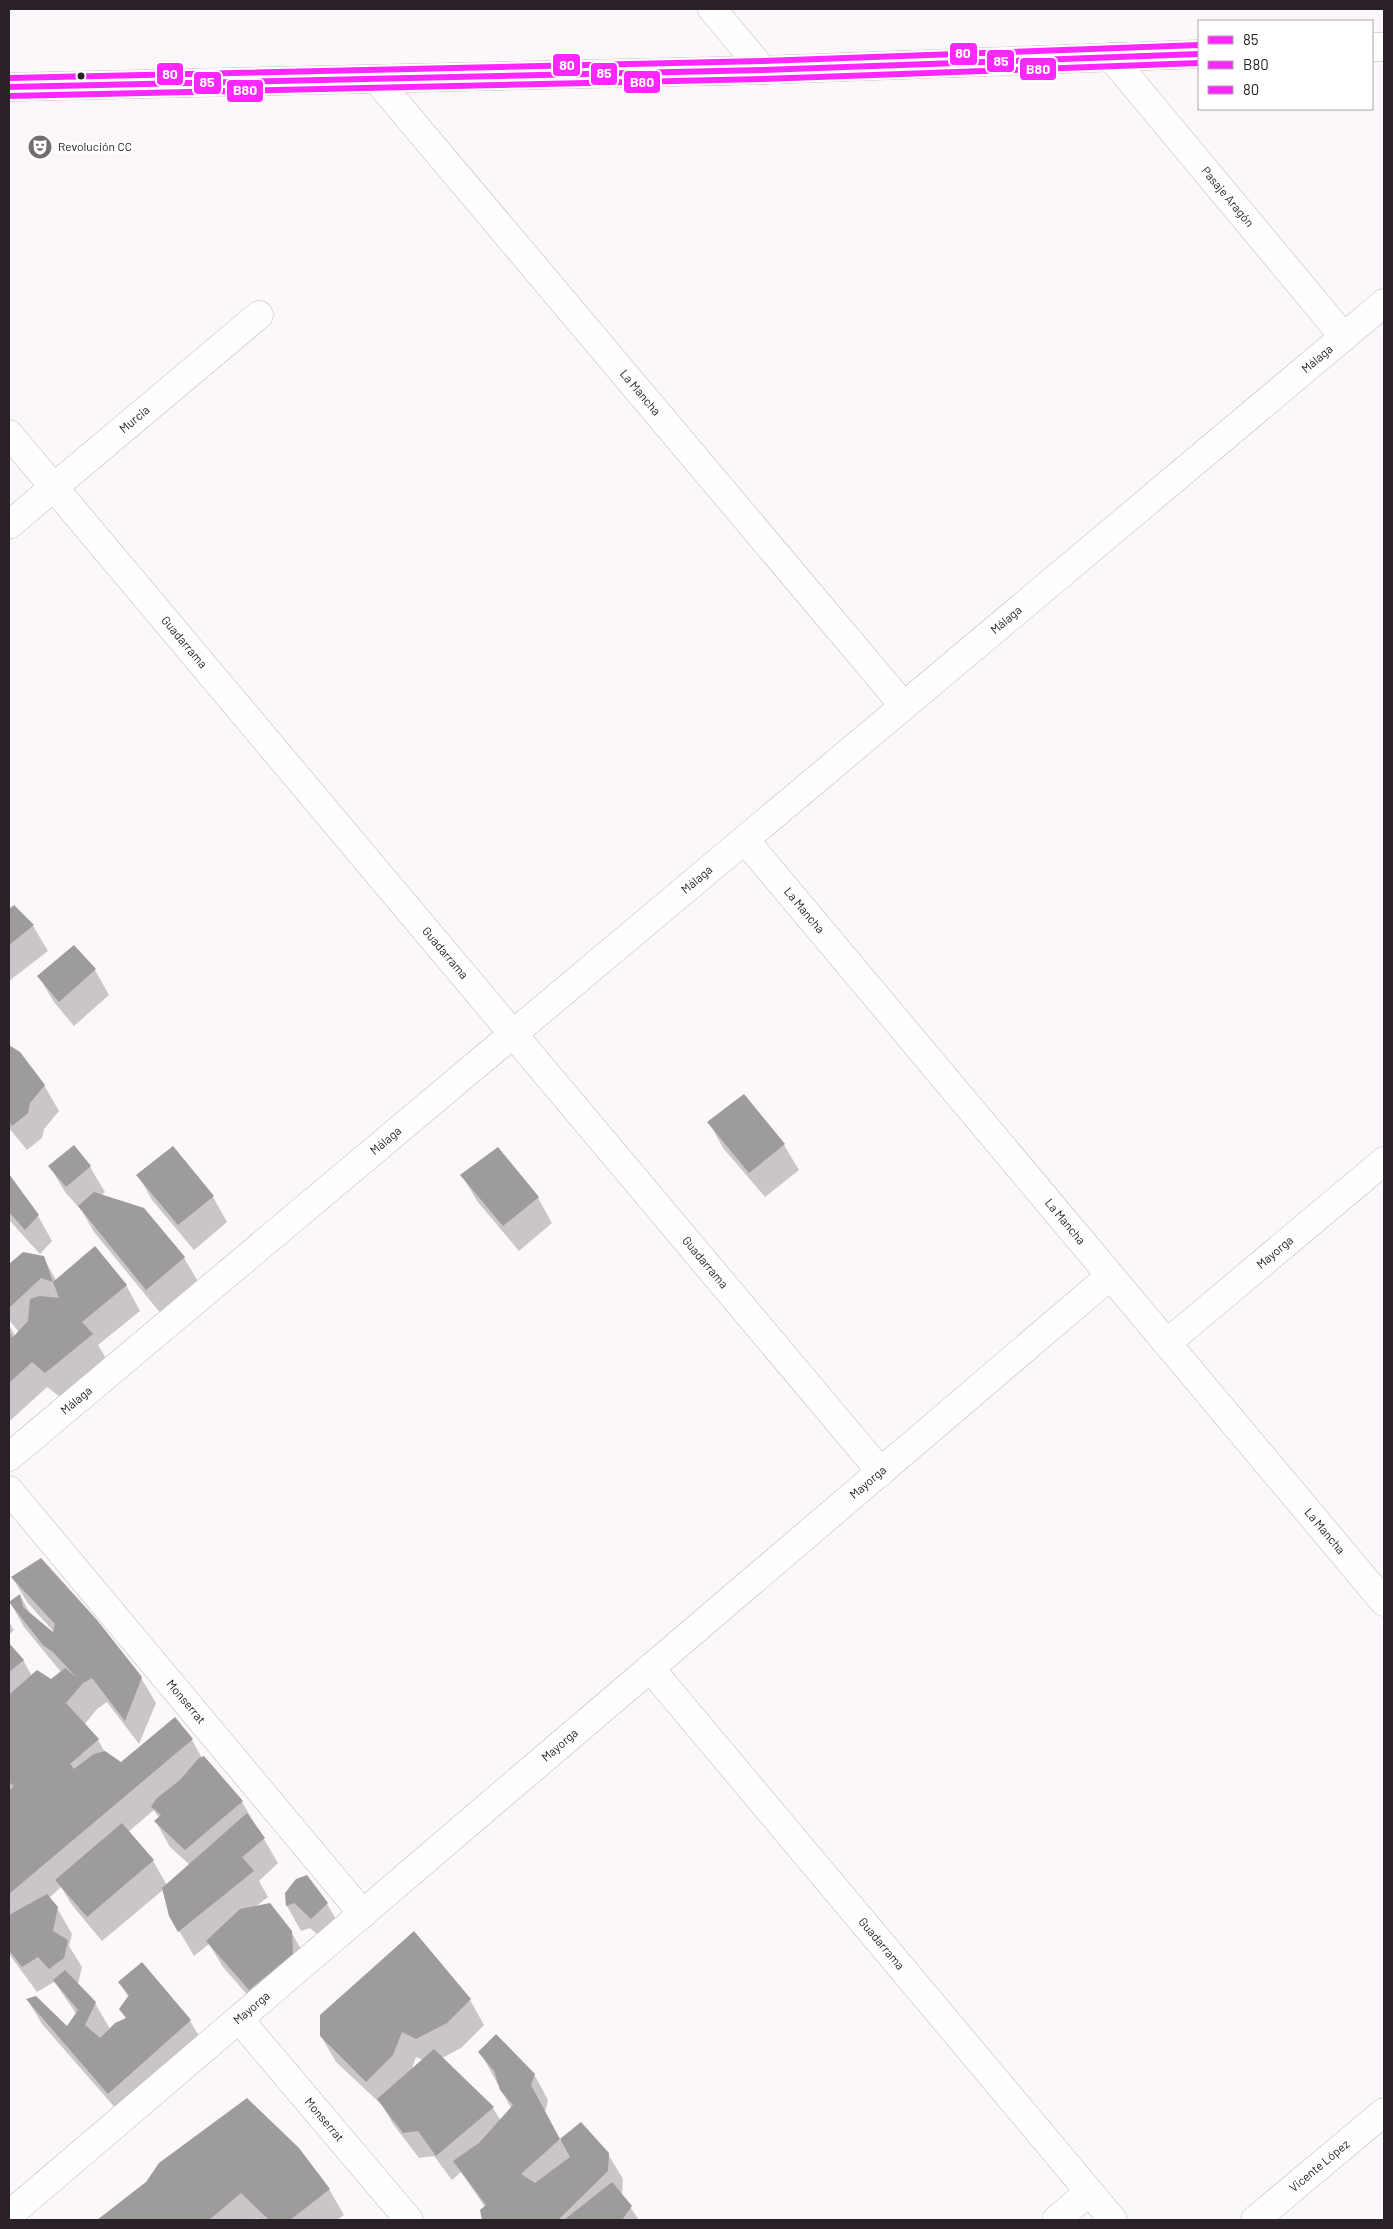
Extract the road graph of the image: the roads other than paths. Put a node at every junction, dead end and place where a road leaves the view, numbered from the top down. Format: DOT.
graph roads {
  1 [pos="712,9"];
  2 [pos="1198,54"];
  3 [pos="1111,57"];
  4 [pos="763,70"];
  5 [pos="376,79"];
  6 [pos="9,87"];
  7 [pos="1384,303"];
  8 [pos="259,314"];
  9 [pos="1344,337"];
  10 [pos="9,434"];
  11 [pos="54,487"];
  12 [pos="9,525"];
  13 [pos="904,706"];
  14 [pos="744,840"];
  15 [pos="513,1034"];
  16 [pos="1384,1161"];
  17 [pos="1110,1276"];
  18 [pos="1167,1343"];
  19 [pos="9,1457"];
  20 [pos="881,1472"];
  21 [pos="9,1490"];
  22 [pos="1384,1602"];
  23 [pos="650,1668"];
  24 [pos="363,1914"];
  25 [pos="239,2019"];
  26 [pos="1384,2112"];
  27 [pos="1089,2192"];
  28 [pos="9,2216"];
  29 [pos="409,2220"];
  30 [pos="1056,2220"];
  31 [pos="1113,2220"];
  32 [pos="1256,2220"];
  1 -- 4 [label="street"];
  2 -- 3 [label="street"];
  3 -- 4 [label="street"];
  3 -- 9 [label="street, Pasaje Aragón"];
  4 -- 5 [label="street"];
  5 -- 6 [label="street"];
  5 -- 13 [label="street, La Mancha"];
  7 -- 9 [label="street, Málaga"];
  8 -- 11 [label="street, Murcia"];
  9 -- 13 [label="street, Málaga"];
  10 -- 11 [label="street, Guadarrama"];
  11 -- 12 [label="street, Murcia"];
  11 -- 15 [label="street, Guadarrama"];
  13 -- 14 [label="street, Málaga"];
  14 -- 15 [label="street, Málaga"];
  14 -- 17 [label="street, La Mancha"];
  15 -- 19 [label="street, Málaga"];
  15 -- 20 [label="street, Guadarrama"];
  16 -- 18 [label="street, Mayorga"];
  17 -- 18 [label="street, La Mancha"];
  17 -- 20 [label="street, Mayorga"];
  18 -- 22 [label="street, La Mancha"];
  20 -- 23 [label="street, Mayorga"];
  21 -- 24 [label="street, Monserrat"];
  23 -- 24 [label="street, Mayorga"];
  23 -- 27 [label="street, Guadarrama"];
  24 -- 25 [label="street, Mayorga"];
  25 -- 28 [label="street, Mayorga"];
  25 -- 29 [label="street, Monserrat"];
  26 -- 32 [label="street, Vicente López"];
  27 -- 30 [label="street"];
  27 -- 31 [label="street, Guadarrama"];
}
